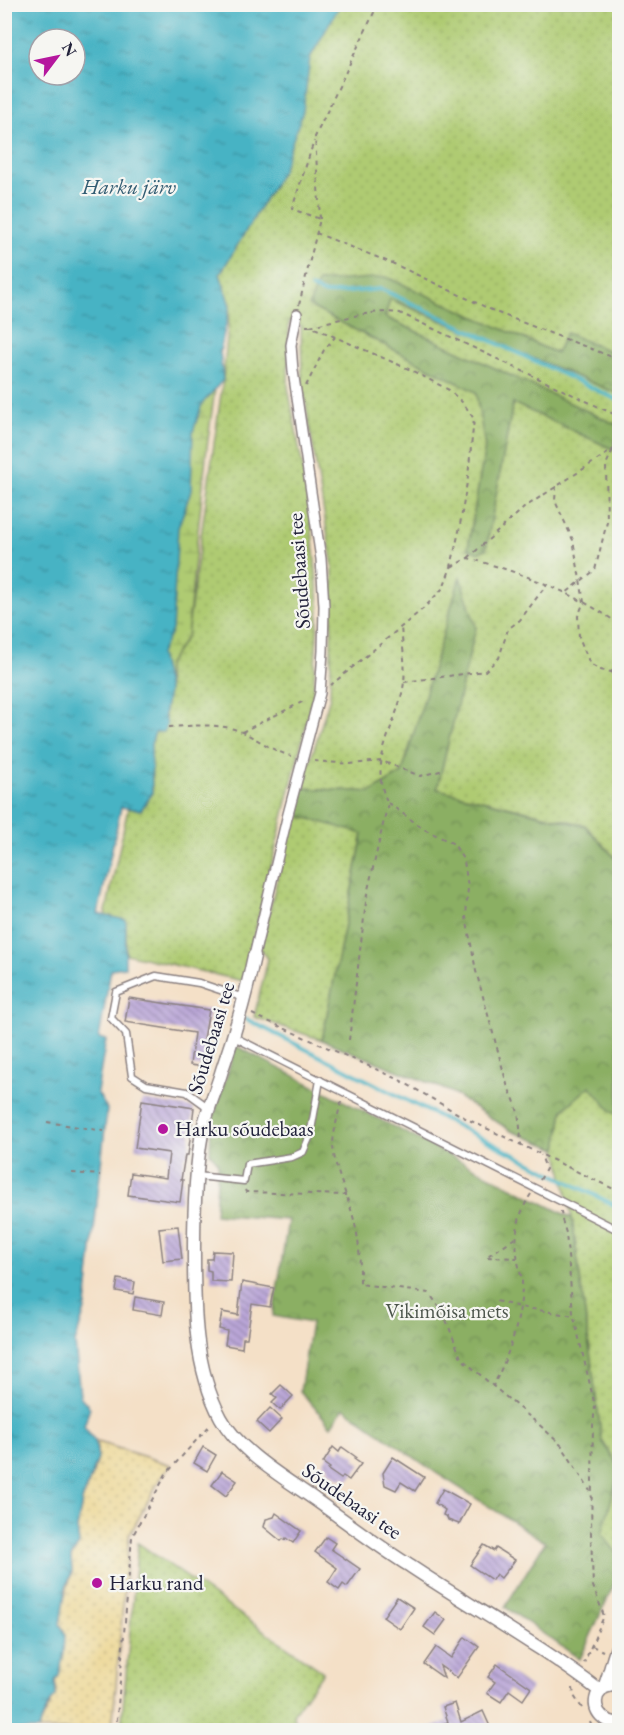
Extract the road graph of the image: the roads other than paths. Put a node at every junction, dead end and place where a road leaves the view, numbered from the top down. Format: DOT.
graph roads {
  1 [pos="297,314"];
  2 [pos="254,956"];
  3 [pos="243,1004"];
  4 [pos="234,1037"];
  5 [pos="320,1080"];
  6 [pos="210,1109"];
  7 [pos="197,1176"];
  8 [pos="620,1231"];
  9 [pos="620,1640"];
  10 [pos="620,1683"];
  11 [pos="602,1689"];
  12 [pos="601,1717"];
  13 [pos="620,1724"];
  14 [pos="605,1731"];
  1 -- 2 [label="street, Sõudebaasi tee"];
  2 -- 3 [label="street, Sõudebaasi tee"];
  3 -- 4 [label="street, Sõudebaasi tee"];
  3 -- 6 [label="lane"];
  4 -- 5 [label="lane"];
  4 -- 6 [label="street, Sõudebaasi tee"];
  5 -- 7 [label="lane"];
  5 -- 8 [label="lane"];
  6 -- 7 [label="street, Sõudebaasi tee"];
  7 -- 11 [label="street, Sõudebaasi tee"];
  9 -- 11 [label="street"];
  10 -- 11 [label="street"];
  11 -- 12 [label="street"];
  12 -- 13 [label="street"];
  12 -- 14 [label="street"];
}
